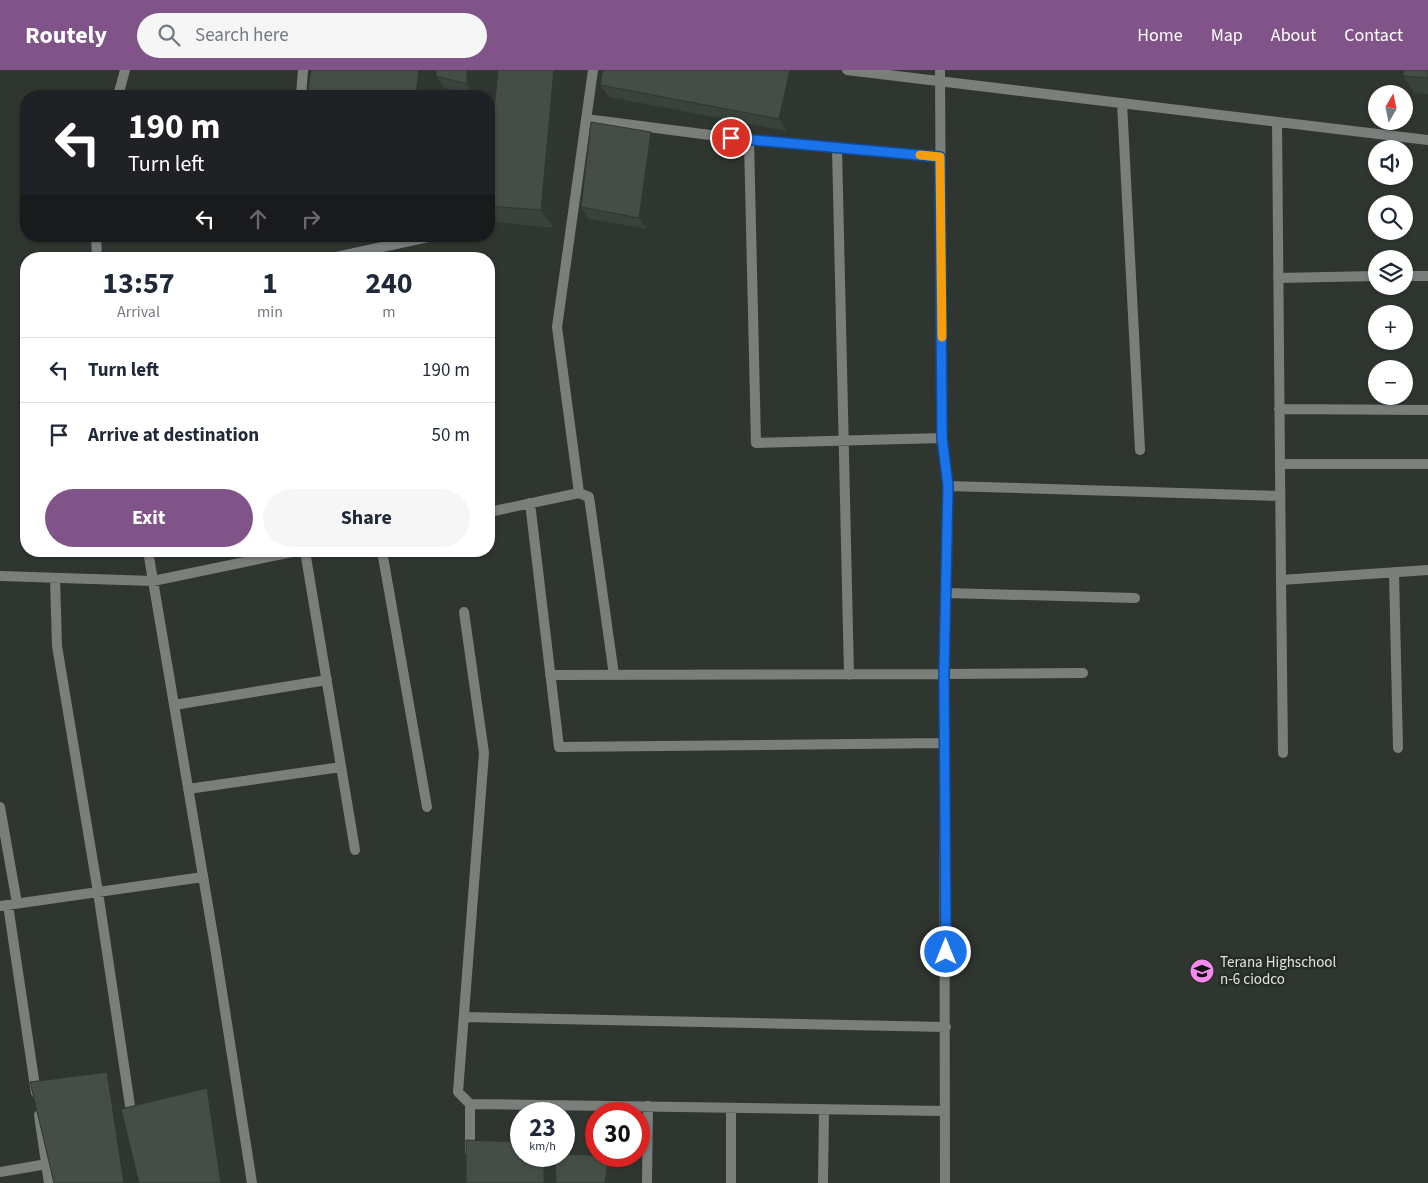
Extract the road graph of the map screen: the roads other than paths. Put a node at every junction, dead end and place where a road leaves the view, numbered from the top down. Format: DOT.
graph roads {
  1 [pos="125,70"];
  2 [pos="303,70"];
  3 [pos="593,70"];
  4 [pos="847,70"];
  5 [pos="940,70"];
  6 [pos="940,82"];
  7 [pos="120,90"];
  8 [pos="301,90"];
  9 [pos="1122,103"];
  10 [pos="586,119"];
  11 [pos="1277,122"];
  12 [pos="749,140"];
  13 [pos="1428,140"];
  14 [pos="837,148"];
  15 [pos="940,157"];
  16 [pos="405,242"];
  17 [pos="359,252"];
  18 [pos="1368,276"];
  19 [pos="1413,276"];
  20 [pos="1428,276"];
  21 [pos="1278,278"];
  22 [pos="1279,409"];
  23 [pos="1428,410"];
  24 [pos="942,438"];
  25 [pos="843,441"];
  26 [pos="1140,450"];
  27 [pos="1280,464"];
  28 [pos="1428,464"];
  29 [pos="948,486"];
  30 [pos="580,493"];
  31 [pos="1280,496"];
  32 [pos="530,503"];
  33 [pos="495,511"];
  34 [pos="149,557"];
  35 [pos="268,557"];
  36 [pos="306,557"];
  37 [pos="383,557"];
  38 [pos="1428,570"];
  39 [pos="1394,572"];
  40 [pos="0,576"];
  41 [pos="55,578"];
  42 [pos="1281,580"];
  43 [pos="153,581"];
  44 [pos="946,592"];
  45 [pos="1135,598"];
  46 [pos="464,612"];
  47 [pos="1083,673"];
  48 [pos="944,674"];
  49 [pos="550,675"];
  50 [pos="614,675"];
  51 [pos="849,675"];
  52 [pos="327,680"];
  53 [pos="174,705"];
  54 [pos="944,744"];
  55 [pos="1398,748"];
  56 [pos="1283,753"];
  57 [pos="341,767"];
  58 [pos="188,789"];
  59 [pos="0,807"];
  60 [pos="427,807"];
  61 [pos="355,850"];
  62 [pos="203,877"];
  63 [pos="98,892"];
  64 [pos="8,905"];
  65 [pos="464,1017"];
  66 [pos="946,1028"];
  67 [pos="470,1104"];
  68 [pos="510,1106"];
  69 [pos="650,1106"];
  70 [pos="731,1108"];
  71 [pos="824,1109"];
  72 [pos="945,1111"];
  73 [pos="134,1134"];
  74 [pos="470,1163"];
  75 [pos="47,1164"];
  76 [pos="648,1167"];
  77 [pos="0,1172"];
  78 [pos="49,1183"];
  79 [pos="252,1183"];
  80 [pos="648,1183"];
  81 [pos="731,1183"];
  82 [pos="823,1183"];
  83 [pos="945,1183"];
  1 -- 7 [label="street"];
  2 -- 8 [label="street"];
  3 -- 10 [label="street"];
  4 -- 6 [label="street"];
  5 -- 6 [label="street"];
  6 -- 9 [label="street"];
  6 -- 15 [label="street"];
  9 -- 11 [label="street"];
  9 -- 26 [label="street"];
  10 -- 12 [label="street"];
  10 -- 30 [label="street"];
  11 -- 13 [label="street"];
  11 -- 21 [label="street"];
  12 -- 14 [label="street"];
  12 -- 25 [label="street"];
  14 -- 15 [label="street"];
  14 -- 25 [label="street"];
  15 -- 24 [label="street"];
  16 -- 17 [label="street"];
  18 -- 21 [label="street"];
  19 -- 20 [label="street"];
  21 -- 22 [label="street"];
  22 -- 23 [label="street"];
  22 -- 27 [label="street"];
  24 -- 25 [label="street"];
  24 -- 29 [label="street"];
  25 -- 51 [label="street"];
  27 -- 28 [label="street"];
  27 -- 31 [label="street"];
  29 -- 31 [label="street"];
  29 -- 44 [label="street"];
  30 -- 32 [label="street"];
  30 -- 50 [label="street"];
  31 -- 42 [label="street"];
  32 -- 33 [label="street"];
  32 -- 49 [label="street"];
  34 -- 43 [label="street"];
  35 -- 43 [label="street"];
  36 -- 52 [label="street"];
  37 -- 60 [label="street"];
  38 -- 39 [label="street"];
  39 -- 42 [label="street"];
  39 -- 55 [label="street"];
  40 -- 41 [label="street"];
  41 -- 43 [label="street"];
  41 -- 63 [label="street"];
  42 -- 56 [label="street"];
  43 -- 53 [label="street"];
  44 -- 45 [label="street"];
  44 -- 48 [label="street"];
  46 -- 65 [label="street"];
  47 -- 48 [label="street"];
  48 -- 51 [label="street"];
  48 -- 54 [label="street"];
  49 -- 50 [label="street"];
  49 -- 54 [label="street"];
  50 -- 51 [label="street"];
  52 -- 53 [label="street"];
  52 -- 57 [label="street"];
  53 -- 58 [label="street"];
  54 -- 66 [label="street"];
  57 -- 58 [label="street"];
  57 -- 61 [label="street"];
  58 -- 62 [label="street"];
  59 -- 64 [label="street"];
  62 -- 63 [label="street"];
  62 -- 79 [label="street"];
  63 -- 64 [label="street"];
  63 -- 73 [label="street"];
  64 -- 75 [label="street"];
  65 -- 66 [label="street"];
  65 -- 67 [label="street"];
  66 -- 72 [label="street"];
  67 -- 68 [label="street"];
  67 -- 74 [label="street"];
  69 -- 70 [label="street"];
  70 -- 71 [label="street"];
  70 -- 81 [label="street"];
  71 -- 72 [label="street"];
  71 -- 82 [label="street"];
  72 -- 83 [label="street"];
  75 -- 77 [label="street"];
  75 -- 78 [label="street"];
  76 -- 80 [label="street"];
}
